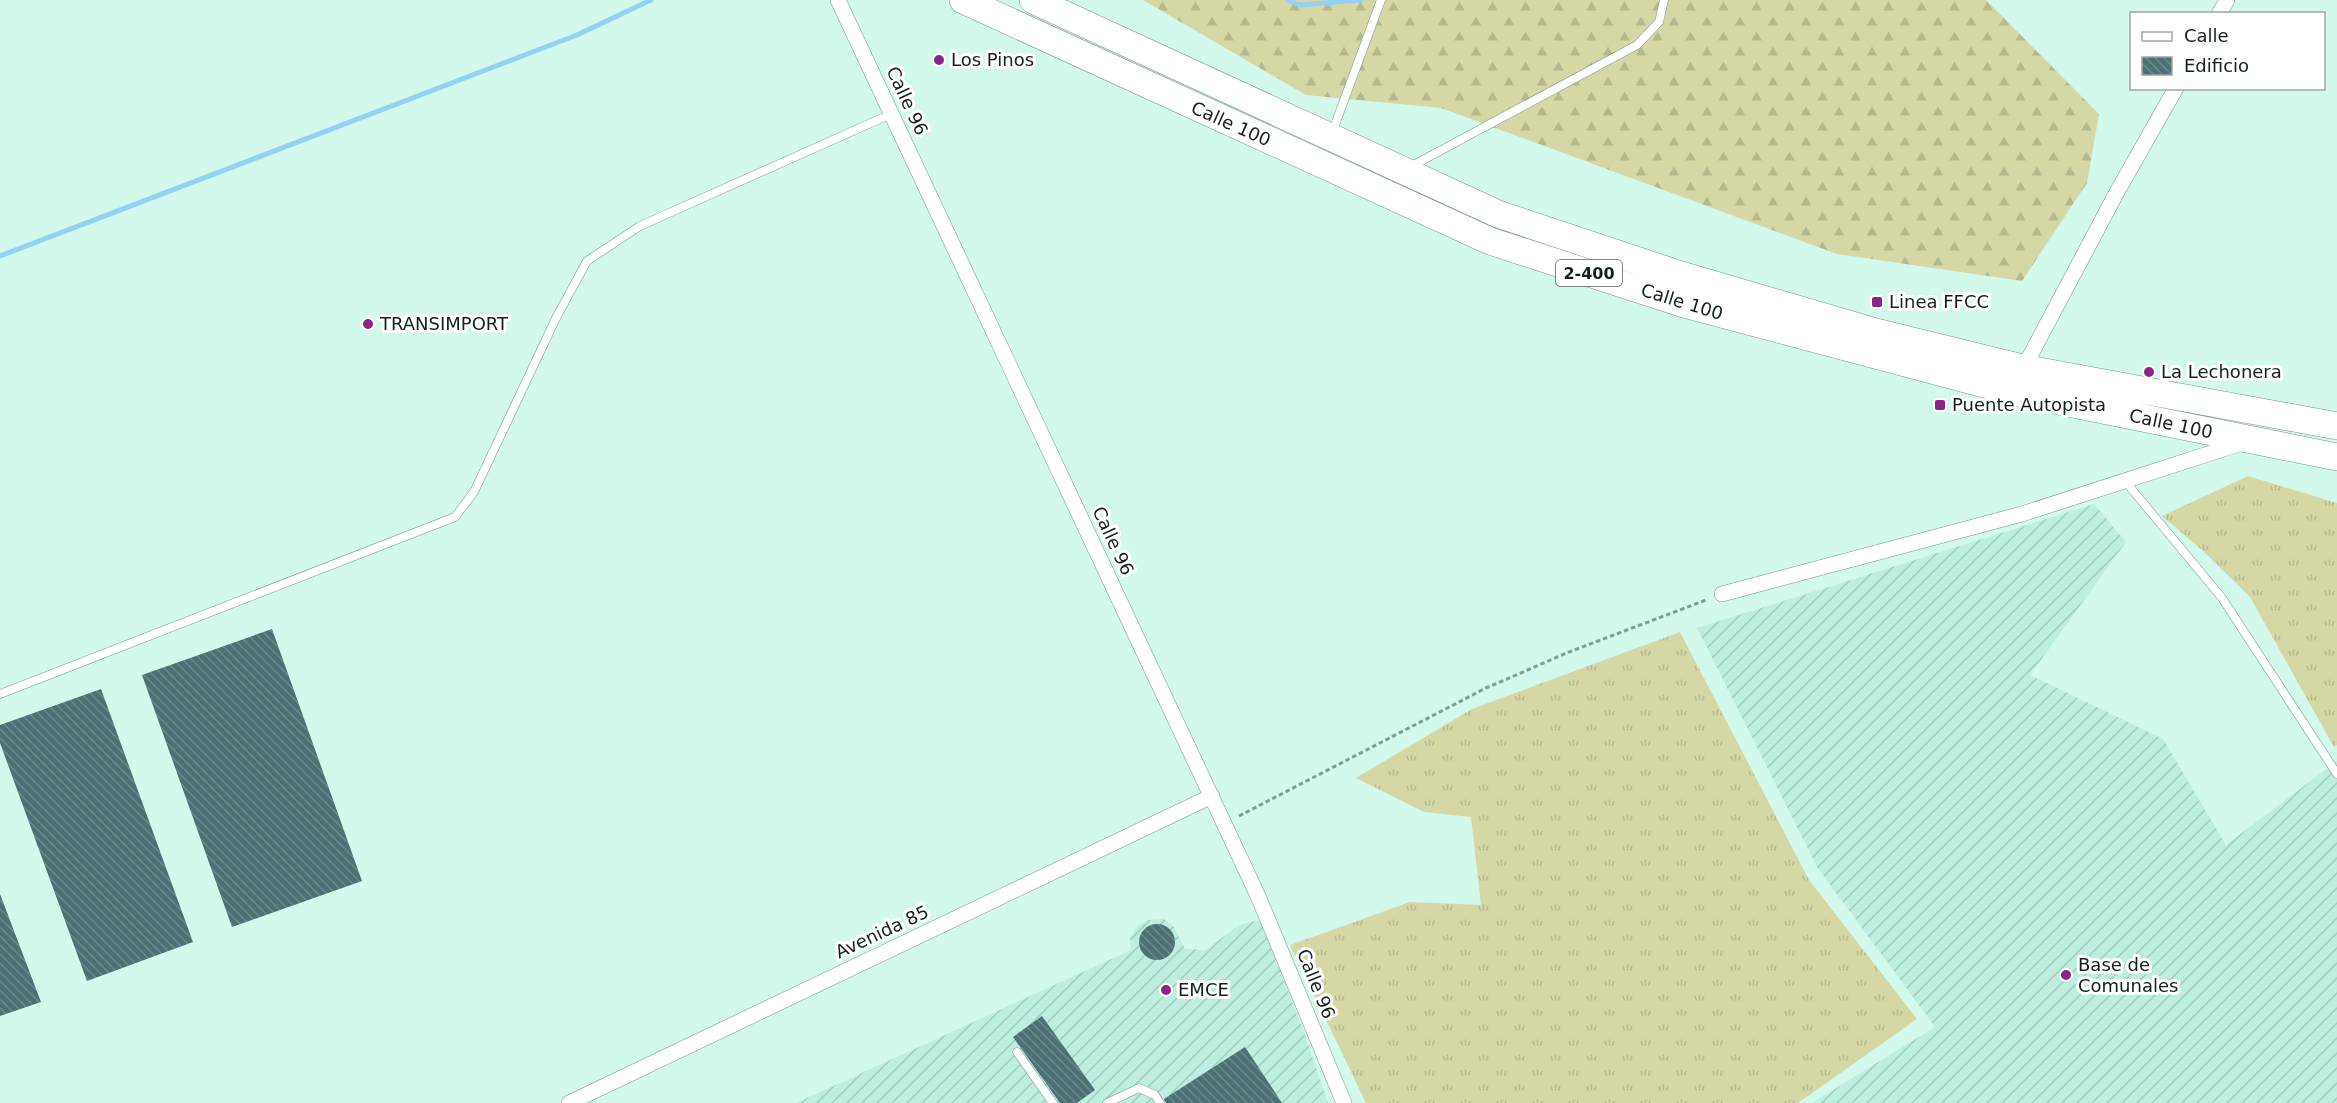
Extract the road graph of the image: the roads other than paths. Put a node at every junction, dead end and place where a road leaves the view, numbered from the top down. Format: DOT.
graph roads {
  1 [pos="838,0"];
  2 [pos="963,0"];
  3 [pos="1033,0"];
  4 [pos="1381,0"];
  5 [pos="1664,0"];
  6 [pos="2175,90"];
  7 [pos="891,114"];
  8 [pos="1331,137"];
  9 [pos="1403,171"];
  10 [pos="2019,380"];
  11 [pos="2337,426"];
  12 [pos="2251,441"];
  13 [pos="2287,447"];
  14 [pos="2337,457"];
  15 [pos="2337,473"];
  16 [pos="2125,481"];
  17 [pos="1722,594"];
  18 [pos="0,694"];
  19 [pos="2337,774"];
  20 [pos="1212,796"];
  21 [pos="1017,1052"];
  22 [pos="569,1103"];
  23 [pos="1053,1103"];
  24 [pos="1107,1103"];
  25 [pos="1160,1103"];
  26 [pos="1344,1103"];
  1 -- 7 [label="street, Calle 96"];
  2 -- 10 [label="highway, Calle 100 / 2-400"];
  3 -- 8 [label="highway, Calle 100 / 2-400"];
  4 -- 8 [label="lane"];
  5 -- 9 [label="lane"];
  6 -- 10 [label="street"];
  7 -- 18 [label="lane"];
  7 -- 20 [label="street, Calle 96"];
  8 -- 9 [label="highway, Calle 100 / 2-400"];
  9 -- 10 [label="highway, Calle 100 / 2-400"];
  10 -- 11 [label="highway, Calle 100 / 2-400"];
  10 -- 12 [label="highway, Calle 100 / 2-400"];
  12 -- 13 [label="highway, Calle 100"];
  12 -- 16 [label="street"];
  13 -- 14 [label="highway, Calle 100"];
  13 -- 15 [label="highway"];
  16 -- 17 [label="street"];
  16 -- 19 [label="lane"];
  20 -- 22 [label="street, Avenida 85"];
  20 -- 26 [label="street, Calle 96"];
  21 -- 23 [label="lane"];
  24 -- 25 [label="lane"];
}
